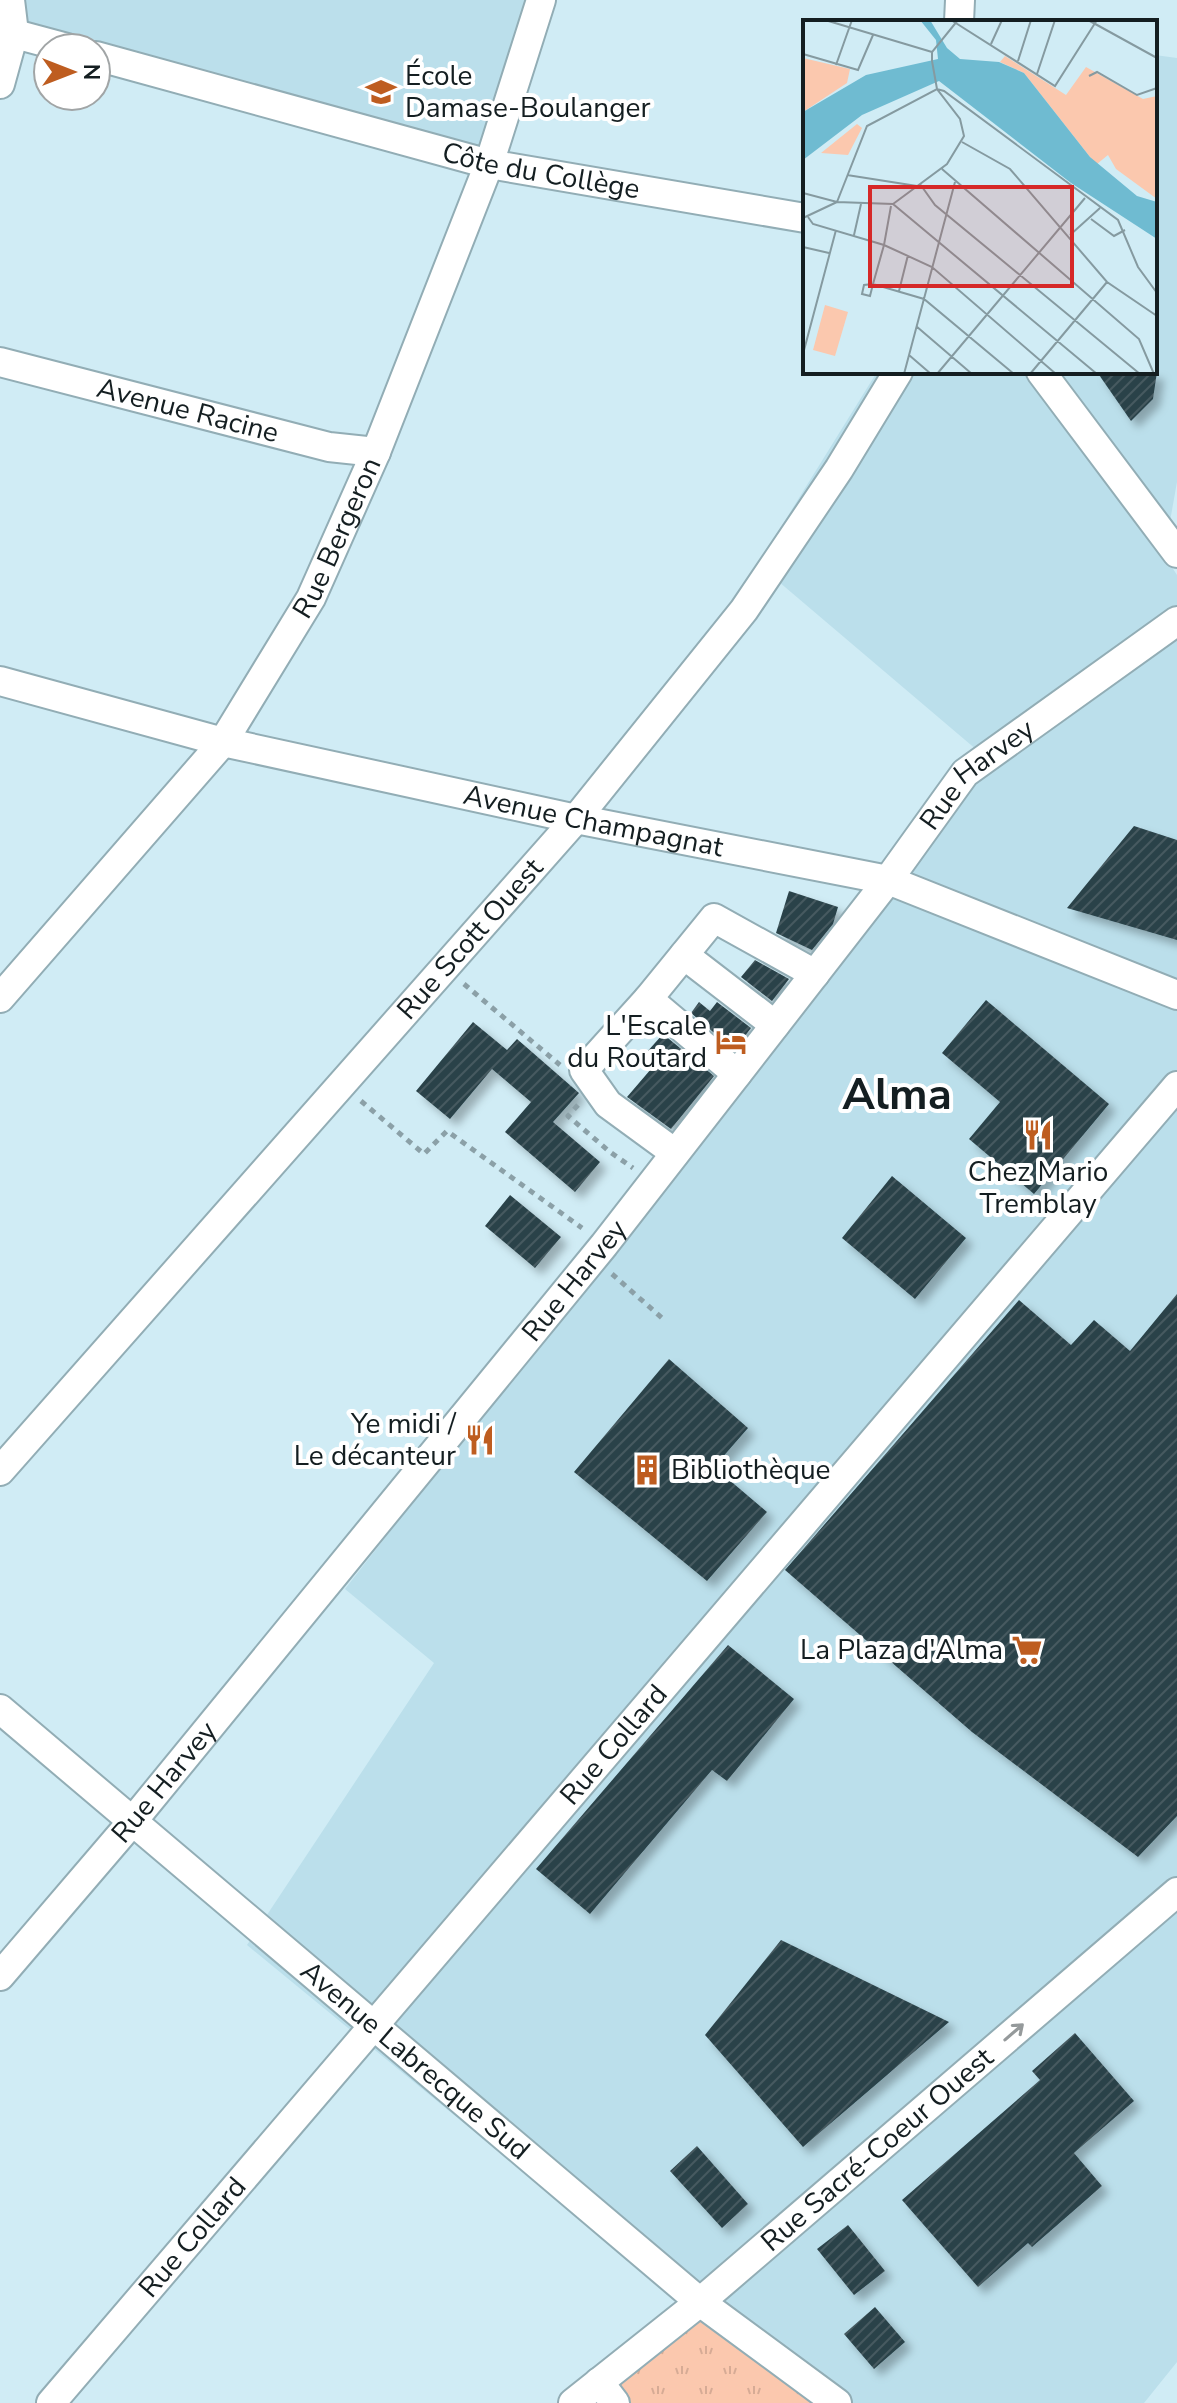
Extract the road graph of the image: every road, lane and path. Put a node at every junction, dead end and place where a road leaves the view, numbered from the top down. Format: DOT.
graph roads {
  1 [pos="10,0"];
  2 [pos="541,0"];
  3 [pos="960,0"];
  4 [pos="959,20"];
  5 [pos="7,32"];
  6 [pos="32,39"];
  7 [pos="112,60"];
  8 [pos="0,84"];
  9 [pos="489,164"];
  10 [pos="803,218"];
  11 [pos="0,362"];
  12 [pos="897,374"];
  13 [pos="1043,374"];
  14 [pos="376,452"];
  15 [pos="1177,553"];
  16 [pos="1177,621"];
  17 [pos="0,681"];
  18 [pos="223,742"];
  19 [pos="576,819"];
  20 [pos="888,880"];
  21 [pos="684,955"];
  22 [pos="444,968"];
  23 [pos="815,974"];
  24 [pos="1177,995"];
  25 [pos="0,998"];
  26 [pos="648,999"];
  27 [pos="775,1025"];
  28 [pos="566,1070"];
  29 [pos="737,1074"];
  30 [pos="341,1085"];
  31 [pos="1177,1086"];
  32 [pos="675,1153"];
  33 [pos="604,1245"];
  34 [pos="615,1277"];
  35 [pos="662,1318"];
  36 [pos="0,1471"];
  37 [pos="0,1709"];
  38 [pos="131,1821"];
  39 [pos="1177,1892"];
  40 [pos="0,1976"];
  41 [pos="376,2026"];
  42 [pos="700,2302"];
  43 [pos="607,2392"];
  44 [pos="51,2403"];
  45 [pos="573,2403"];
  46 [pos="837,2403"];
  1 -- 5 [label="street"];
  2 -- 9 [label="street, Rue Bergeron"];
  3 -- 4 [label="street"];
  5 -- 6 [label="street"];
  5 -- 8 [label="street"];
  7 -- 9 [label="street, Côte du Collège"];
  9 -- 10 [label="street, Côte du Collège"];
  9 -- 14 [label="street, Rue Bergeron"];
  11 -- 14 [label="street, Avenue Racine"];
  12 -- 19 [label="street, Rue Scott Ouest"];
  13 -- 15 [label="street"];
  14 -- 18 [label="street, Rue Bergeron"];
  16 -- 20 [label="street, Rue Harvey"];
  17 -- 18 [label="street, Avenue Champagnat"];
  18 -- 19 [label="street, Avenue Champagnat"];
  18 -- 25 [label="street, Rue Bergeron"];
  19 -- 20 [label="street, Avenue Champagnat"];
  19 -- 22 [label="street, Rue Scott Ouest"];
  20 -- 23 [label="street, Rue Harvey"];
  20 -- 24 [label="street, Avenue Champagnat"];
  21 -- 23 [label="street"];
  21 -- 26 [label="street"];
  21 -- 27 [label="street"];
  22 -- 28 [label="path"];
  22 -- 30 [label="street, Rue Scott Ouest"];
  23 -- 27 [label="street, Rue Harvey"];
  26 -- 29 [label="street"];
  26 -- 32 [label="street"];
  27 -- 29 [label="street, Rue Harvey"];
  29 -- 32 [label="street, Rue Harvey"];
  30 -- 33 [label="path"];
  30 -- 36 [label="street, Rue Scott Ouest"];
  31 -- 41 [label="street, Rue Collard"];
  32 -- 33 [label="street, Rue Harvey"];
  33 -- 38 [label="street, Rue Harvey"];
  34 -- 35 [label="path"];
  37 -- 38 [label="street, Avenue Labrecque Sud"];
  38 -- 40 [label="street, Rue Harvey"];
  38 -- 41 [label="street, Avenue Labrecque Sud"];
  42 -- 39 [label="street, Rue Sacré-Coeur Ouest, one-way"];
  41 -- 42 [label="street, Avenue Labrecque Sud"];
  41 -- 44 [label="street, Rue Collard"];
  42 -- 43 [label="street, Rue Sacré-Coeur Ouest"];
  42 -- 46 [label="street, Avenue Labrecque Sud"];
  43 -- 45 [label="street, Rue Sacré-Coeur Ouest"];
}
